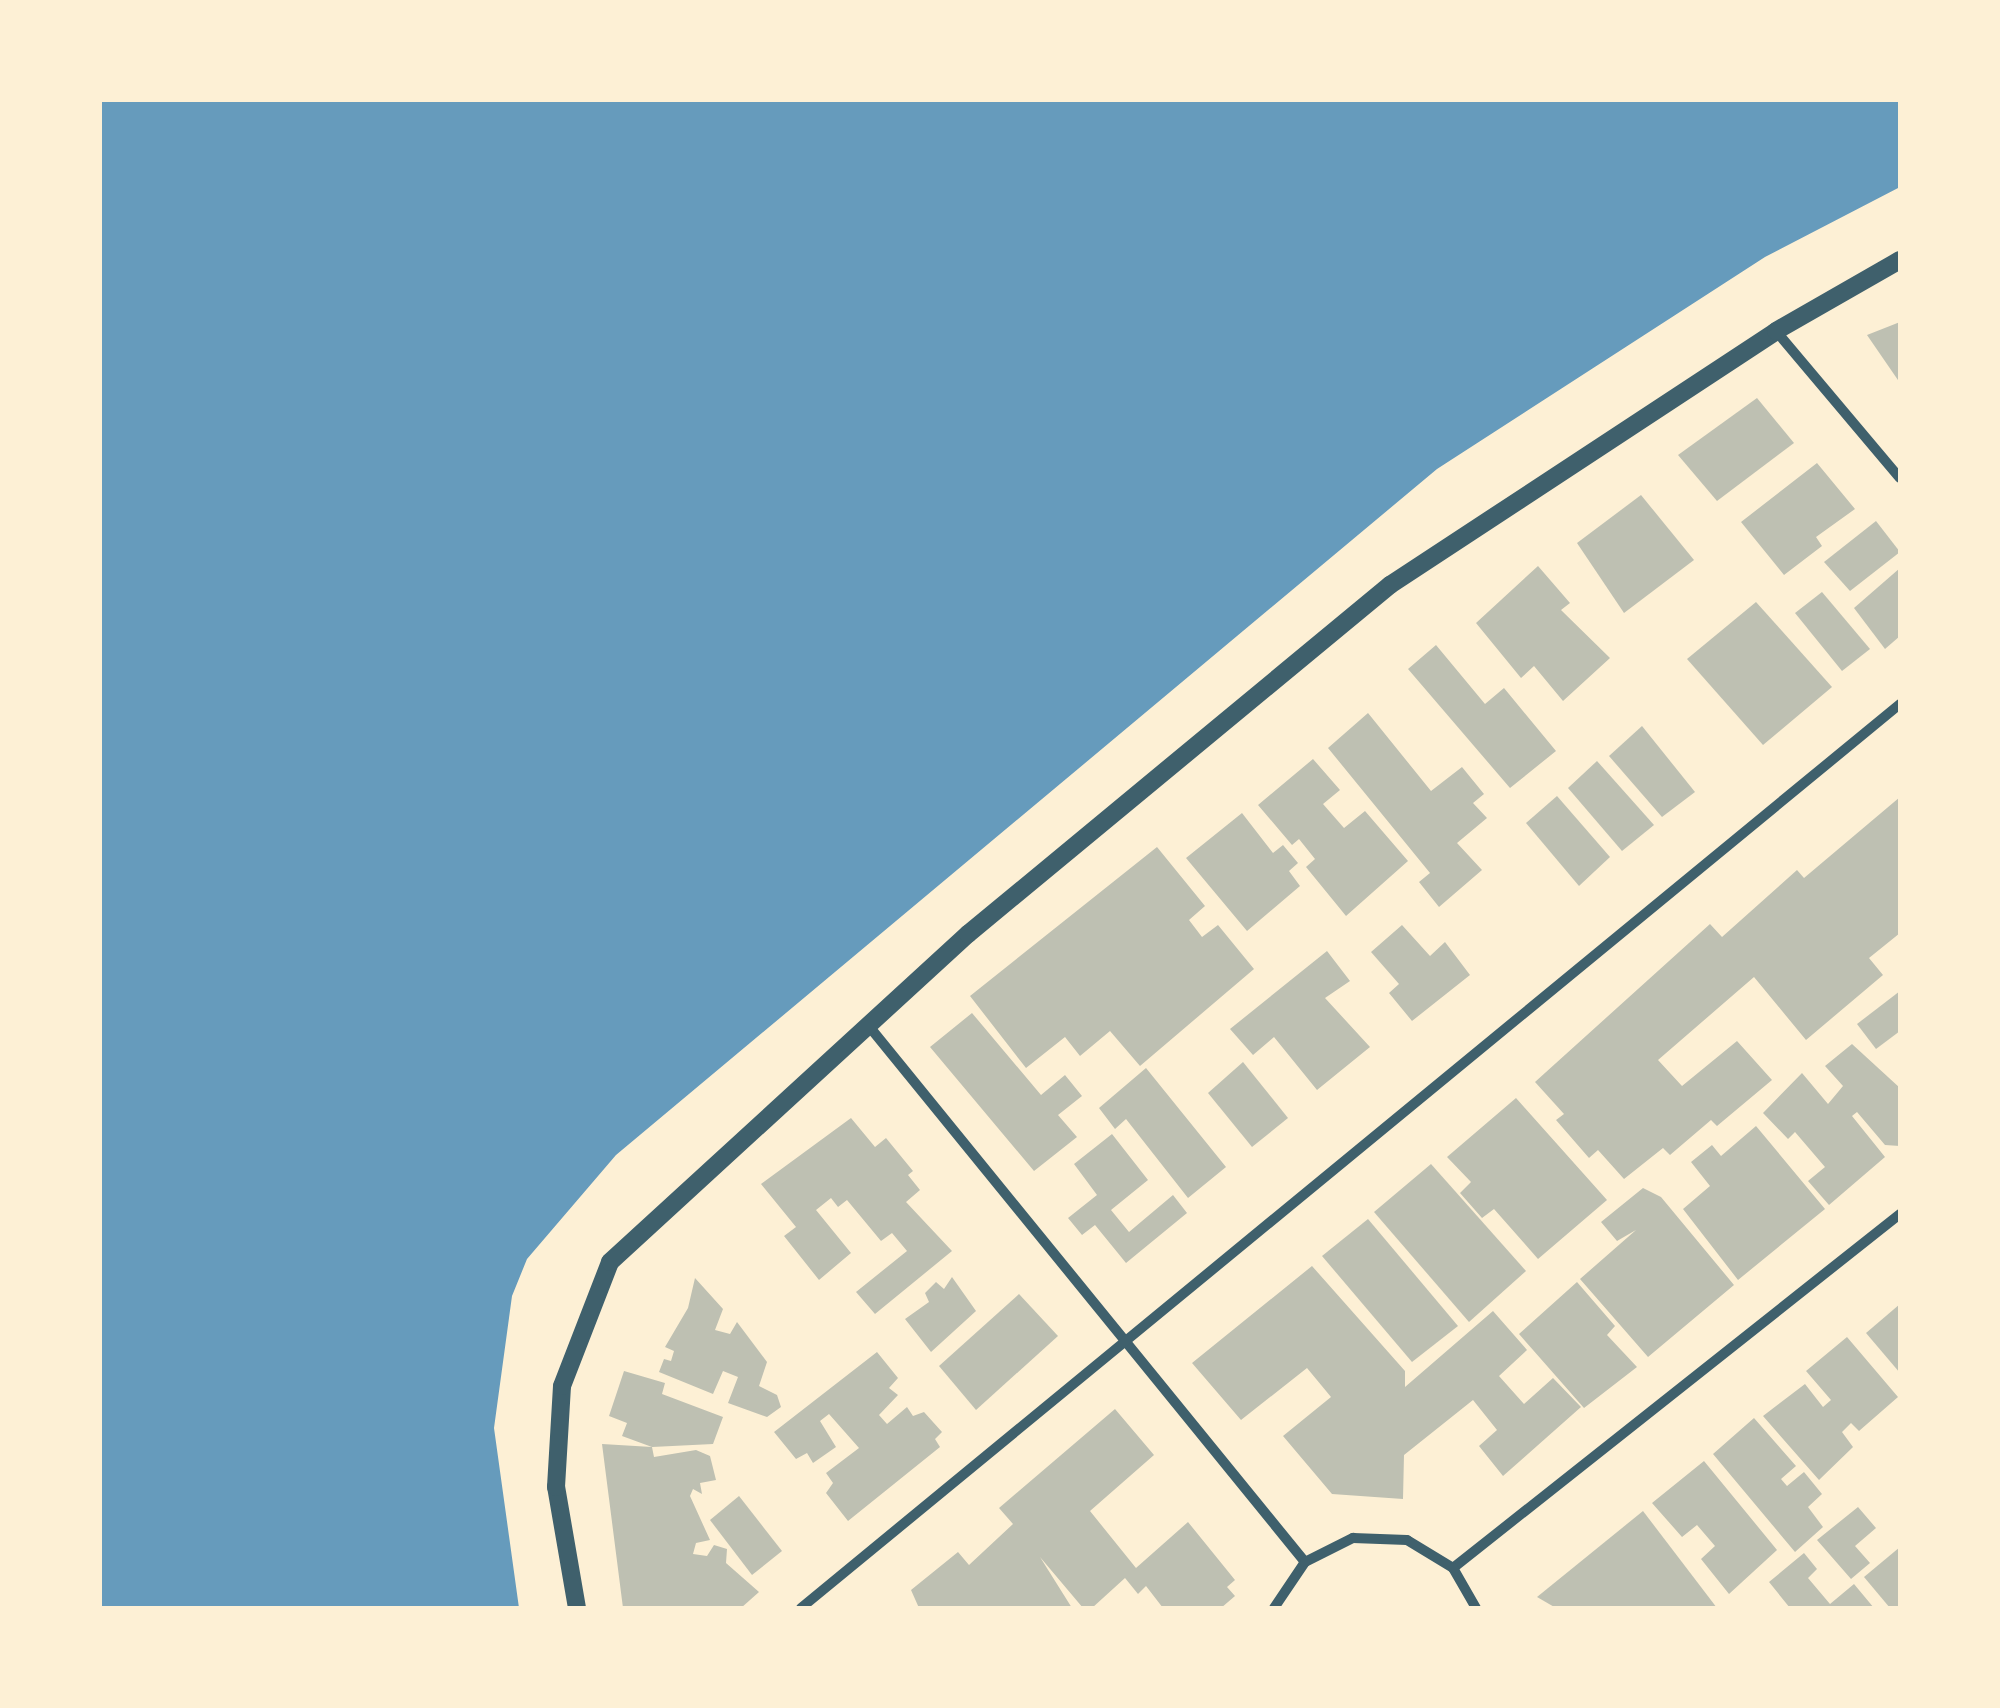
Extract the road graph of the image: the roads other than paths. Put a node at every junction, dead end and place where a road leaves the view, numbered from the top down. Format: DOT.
graph roads {
  1 [pos="1900,260"];
  2 [pos="1776,331"];
  3 [pos="1900,478"];
  4 [pos="1900,704"];
  5 [pos="868,1024"];
  6 [pos="1900,1214"];
  7 [pos="1123,1343"];
  8 [pos="1305,1562"];
  9 [pos="1453,1568"];
  10 [pos="577,1608"];
  11 [pos="800,1608"];
  12 [pos="1274,1608"];
  13 [pos="1476,1608"];
  1 -- 2 [label="street"];
  2 -- 3 [label="street"];
  2 -- 5 [label="street"];
  4 -- 7 [label="street"];
  5 -- 7 [label="street"];
  5 -- 10 [label="street"];
  6 -- 9 [label="street"];
  7 -- 8 [label="street"];
  7 -- 11 [label="street"];
  8 -- 9 [label="street"];
  8 -- 12 [label="street"];
  9 -- 13 [label="street"];
}
